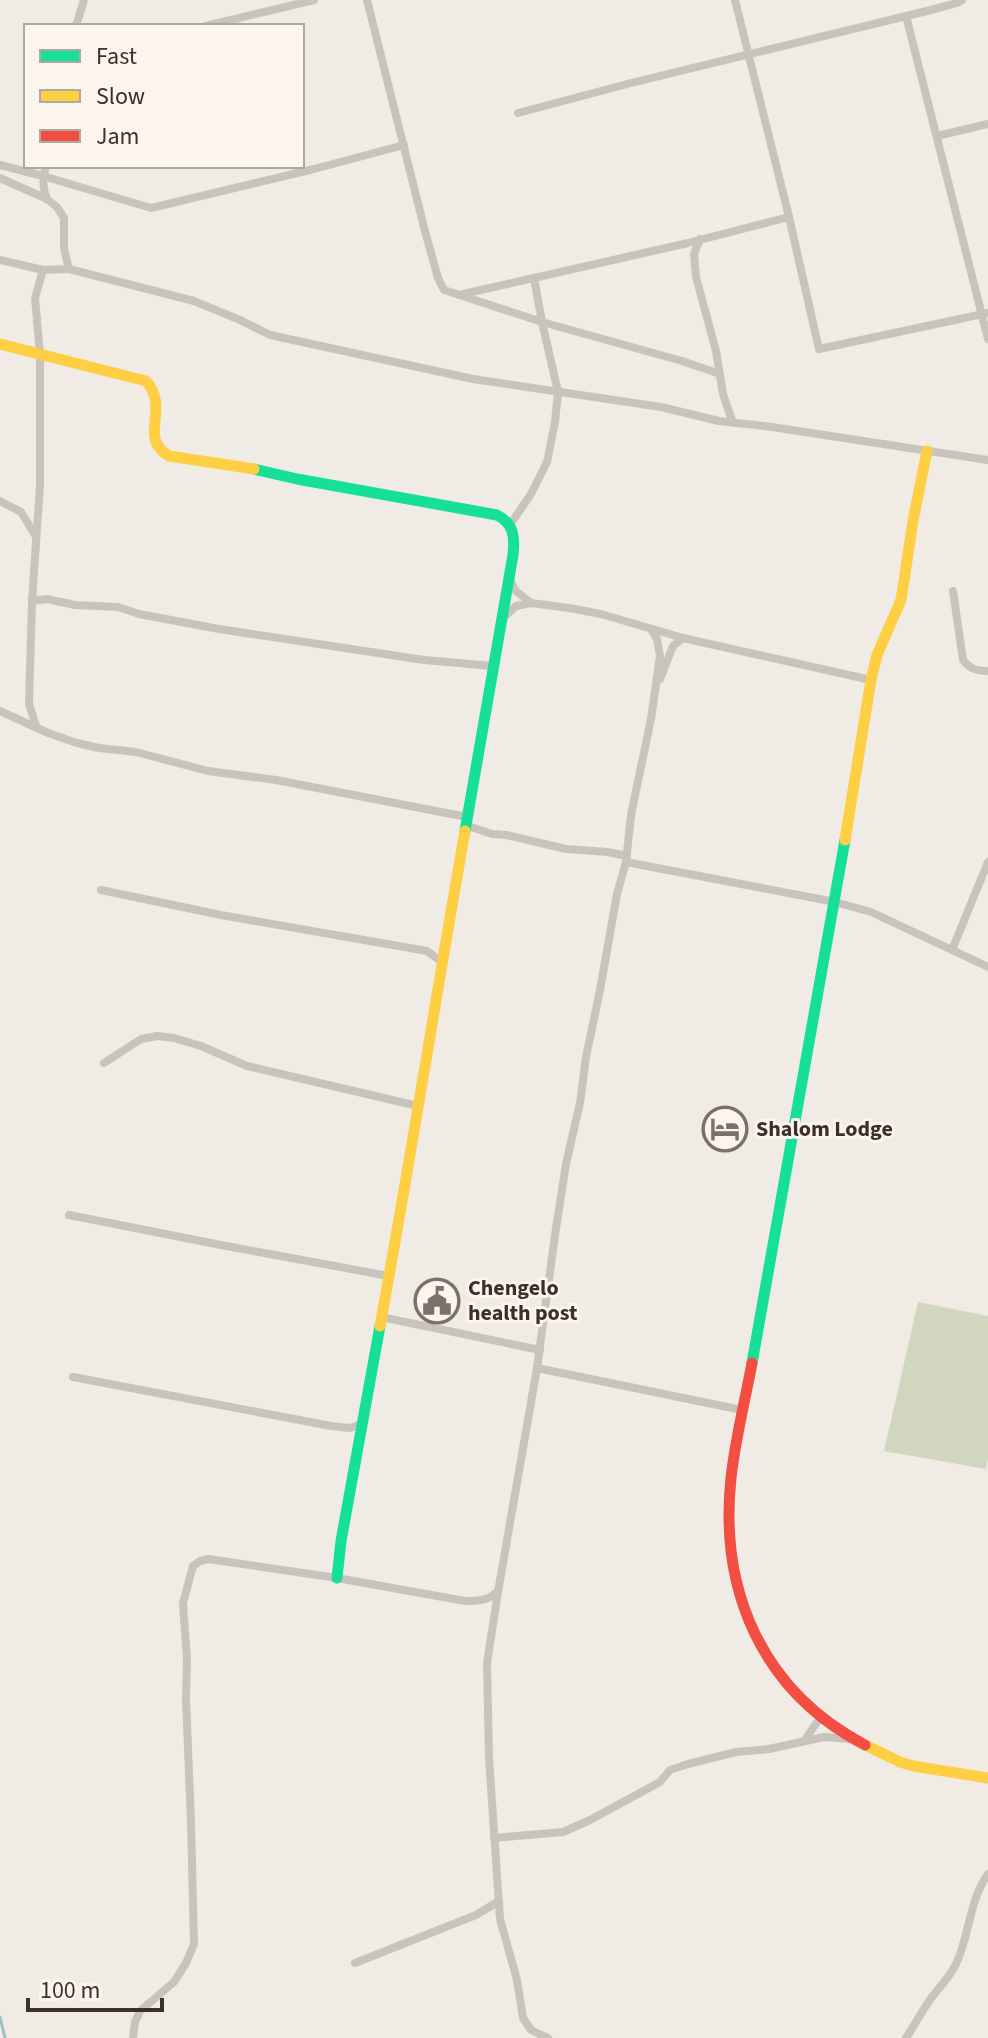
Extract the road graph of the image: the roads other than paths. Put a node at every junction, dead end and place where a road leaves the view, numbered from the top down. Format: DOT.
graph roads {
  1 [pos="84,0"];
  2 [pos="314,0"];
  3 [pos="367,0"];
  4 [pos="735,0"];
  5 [pos="962,0"];
  6 [pos="906,16"];
  7 [pos="77,24"];
  8 [pos="214,24"];
  9 [pos="748,54"];
  10 [pos="518,113"];
  11 [pos="988,124"];
  12 [pos="937,136"];
  13 [pos="404,145"];
  14 [pos="0,165"];
  15 [pos="45,168"];
  16 [pos="43,176"];
  17 [pos="0,178"];
  18 [pos="47,199"];
  19 [pos="789,217"];
  20 [pos="700,239"];
  21 [pos="0,260"];
  22 [pos="69,269"];
  23 [pos="43,270"];
  24 [pos="534,278"];
  25 [pos="462,294"];
  26 [pos="985,313"];
  27 [pos="542,322"];
  28 [pos="39,339"];
  29 [pos="988,339"];
  30 [pos="0,344"];
  31 [pos="24,350"];
  32 [pos="40,354"];
  33 [pos="720,374"];
  34 [pos="558,392"];
  35 [pos="733,423"];
  36 [pos="927,451"];
  37 [pos="988,460"];
  38 [pos="0,501"];
  39 [pos="39,505"];
  40 [pos="21,512"];
  41 [pos="510,525"];
  42 [pos="36,538"];
  43 [pos="509,577"];
  44 [pos="33,585"];
  45 [pos="953,591"];
  46 [pos="47,599"];
  47 [pos="32,601"];
  48 [pos="531,603"];
  49 [pos="502,619"];
  50 [pos="651,629"];
  51 [pos="683,638"];
  52 [pos="493,666"];
  53 [pos="988,671"];
  54 [pos="871,680"];
  55 [pos="656,687"];
  56 [pos="29,704"];
  57 [pos="0,711"];
  58 [pos="14,717"];
  59 [pos="36,726"];
  60 [pos="466,821"];
  61 [pos="627,859"];
  62 [pos="988,862"];
  63 [pos="101,890"];
  64 [pos="835,902"];
  65 [pos="446,942"];
  66 [pos="952,950"];
  67 [pos="427,951"];
  68 [pos="442,962"];
  69 [pos="988,967"];
  70 [pos="104,1063"];
  71 [pos="418,1106"];
  72 [pos="69,1215"];
  73 [pos="389,1276"];
  74 [pos="381,1317"];
  75 [pos="540,1350"];
  76 [pos="537,1368"];
  77 [pos="73,1377"];
  78 [pos="742,1410"];
  79 [pos="362,1424"];
  80 [pos="337,1578"];
  81 [pos="498,1592"];
  82 [pos="820,1718"];
  83 [pos="850,1739"];
  84 [pos="804,1741"];
  85 [pos="988,1778"];
  86 [pos="494,1838"];
  87 [pos="988,1874"];
  88 [pos="499,1901"];
  89 [pos="355,1963"];
  90 [pos="133,2038"];
  91 [pos="548,2038"];
  92 [pos="906,2038"];
  1 -- 7 [label="street"];
  2 -- 8 [label="street"];
  3 -- 13 [label="street"];
  4 -- 9 [label="street"];
  5 -- 6 [label="street"];
  6 -- 9 [label="street"];
  6 -- 12 [label="street"];
  9 -- 10 [label="street"];
  9 -- 19 [label="street"];
  11 -- 12 [label="street"];
  12 -- 26 [label="street"];
  13 -- 16 [label="street"];
  13 -- 25 [label="street"];
  14 -- 16 [label="street"];
  15 -- 16 [label="street"];
  16 -- 18 [label="street"];
  17 -- 18 [label="street"];
  18 -- 22 [label="street"];
  19 -- 20 [label="street"];
  19 -- 26 [label="street"];
  20 -- 24 [label="street"];
  20 -- 33 [label="street"];
  21 -- 23 [label="street"];
  22 -- 23 [label="street"];
  22 -- 34 [label="street"];
  23 -- 28 [label="street"];
  24 -- 25 [label="street"];
  24 -- 27 [label="street"];
  25 -- 27 [label="street"];
  26 -- 29 [label="street"];
  27 -- 33 [label="street"];
  27 -- 34 [label="street"];
  28 -- 31 [label="street"];
  28 -- 32 [label="street"];
  30 -- 31 [label="street"];
  31 -- 32 [label="street"];
  32 -- 39 [label="street"];
  32 -- 41 [label="street"];
  33 -- 35 [label="street"];
  34 -- 35 [label="street"];
  34 -- 41 [label="street"];
  35 -- 36 [label="street"];
  36 -- 37 [label="street"];
  36 -- 54 [label="street"];
  38 -- 40 [label="street"];
  39 -- 40 [label="street"];
  39 -- 42 [label="street"];
  40 -- 42 [label="street"];
  41 -- 43 [label="street"];
  42 -- 44 [label="street"];
  43 -- 48 [label="street"];
  43 -- 49 [label="street"];
  44 -- 46 [label="street"];
  44 -- 47 [label="street"];
  45 -- 53 [label="street"];
  46 -- 47 [label="street"];
  46 -- 52 [label="street"];
  47 -- 56 [label="street"];
  48 -- 49 [label="street"];
  48 -- 50 [label="street"];
  49 -- 52 [label="street"];
  50 -- 51 [label="street"];
  50 -- 55 [label="street"];
  51 -- 54 [label="street"];
  51 -- 55 [label="street"];
  52 -- 60 [label="street"];
  54 -- 64 [label="street"];
  55 -- 61 [label="street"];
  56 -- 58 [label="street"];
  56 -- 59 [label="street"];
  57 -- 58 [label="street"];
  58 -- 59 [label="street"];
  59 -- 60 [label="street"];
  60 -- 61 [label="street"];
  60 -- 65 [label="street"];
  61 -- 64 [label="street"];
  61 -- 75 [label="street"];
  62 -- 66 [label="street"];
  63 -- 67 [label="street"];
  64 -- 66 [label="street"];
  64 -- 78 [label="street"];
  65 -- 67 [label="street"];
  65 -- 68 [label="street"];
  66 -- 69 [label="street"];
  67 -- 68 [label="street"];
  68 -- 71 [label="street"];
  70 -- 71 [label="street"];
  71 -- 73 [label="street"];
  72 -- 73 [label="street"];
  73 -- 74 [label="street"];
  74 -- 75 [label="street"];
  74 -- 79 [label="street"];
  75 -- 76 [label="street"];
  76 -- 78 [label="street"];
  76 -- 81 [label="street"];
  77 -- 79 [label="street"];
  78 -- 82 [label="street"];
  79 -- 80 [label="street"];
  80 -- 81 [label="street"];
  80 -- 90 [label="street"];
  81 -- 86 [label="street"];
  82 -- 83 [label="street"];
  82 -- 84 [label="street"];
  83 -- 84 [label="street"];
  83 -- 85 [label="street"];
  84 -- 86 [label="street"];
  86 -- 88 [label="street"];
  87 -- 92 [label="street"];
  88 -- 89 [label="street"];
  88 -- 91 [label="street"];
}
